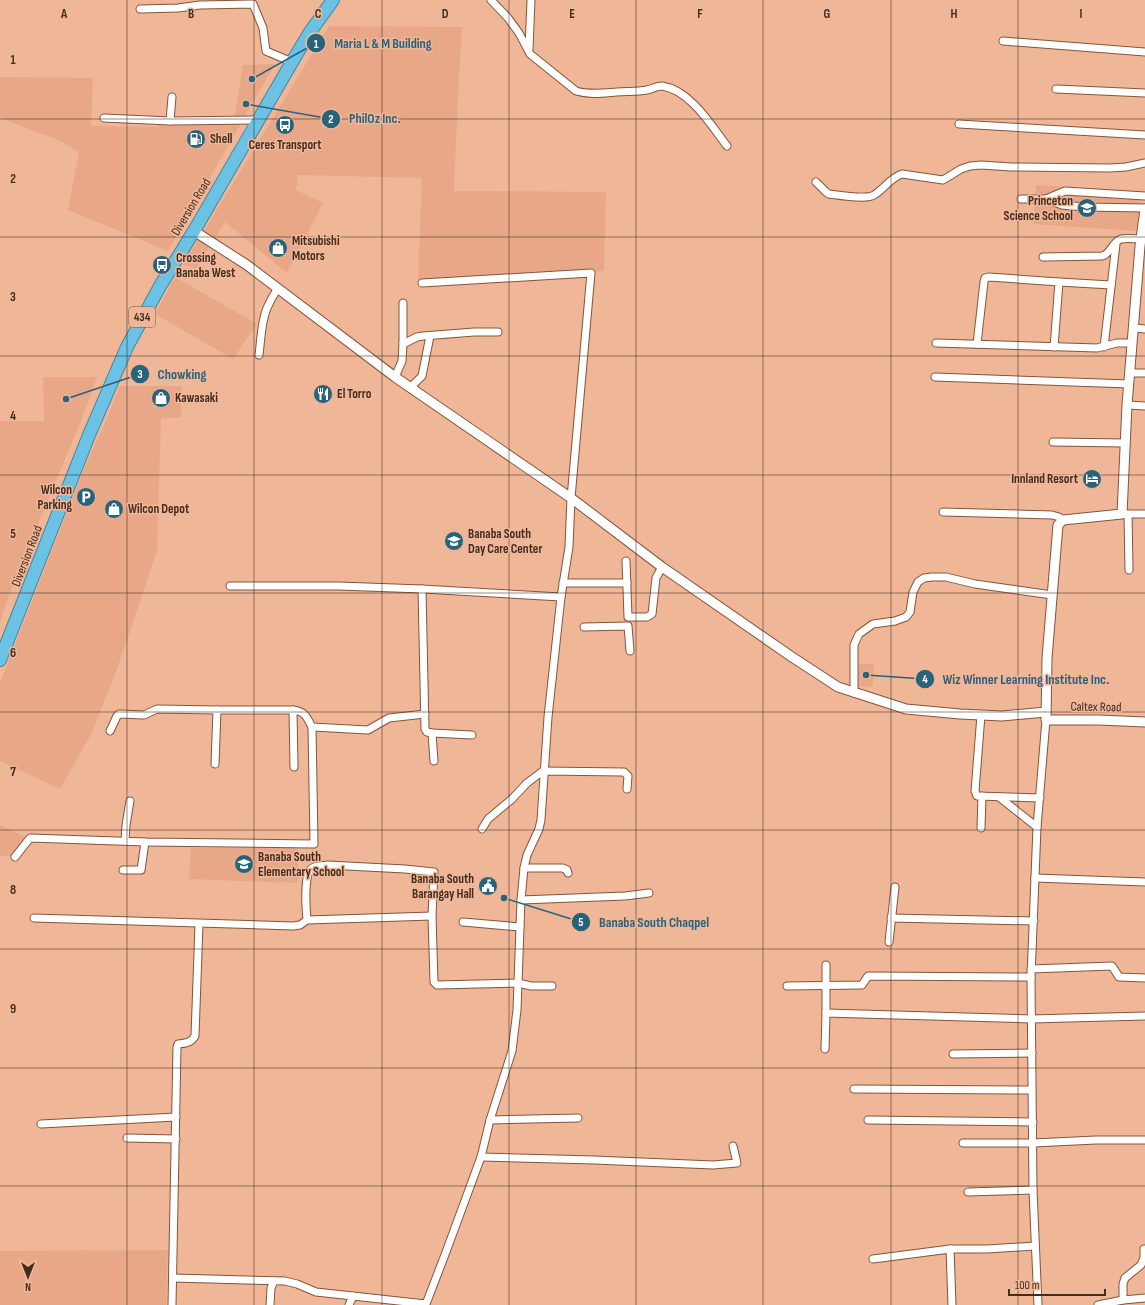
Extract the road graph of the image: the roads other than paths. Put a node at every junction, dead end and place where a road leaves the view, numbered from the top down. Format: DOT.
graph roads {
  1 [pos="333,0"];
  2 [pos="491,0"];
  3 [pos="531,0"];
  4 [pos="140,9"];
  5 [pos="1003,41"];
  6 [pos="529,49"];
  7 [pos="1145,52"];
  8 [pos="292,62"];
  9 [pos="1056,88"];
  10 [pos="1145,93"];
  11 [pos="172,97"];
  12 [pos="104,118"];
  13 [pos="259,120"];
  14 [pos="170,121"];
  15 [pos="959,124"];
  16 [pos="1145,136"];
  17 [pos="726,146"];
  18 [pos="1145,162"];
  19 [pos="816,182"];
  20 [pos="1145,196"];
  21 [pos="1021,199"];
  22 [pos="1046,199"];
  23 [pos="1145,208"];
  24 [pos="194,231"];
  25 [pos="1116,242"];
  26 [pos="1142,244"];
  27 [pos="1043,257"];
  28 [pos="1059,282"];
  29 [pos="422,283"];
  30 [pos="1141,284"];
  31 [pos="1111,285"];
  32 [pos="278,288"];
  33 [pos="403,303"];
  34 [pos="1134,328"];
  35 [pos="1145,329"];
  36 [pos="498,332"];
  37 [pos="430,336"];
  38 [pos="936,343"];
  39 [pos="1132,343"];
  40 [pos="403,344"];
  41 [pos="977,344"];
  42 [pos="1054,347"];
  43 [pos="1104,347"];
  44 [pos="260,355"];
  45 [pos="1130,373"];
  46 [pos="1145,373"];
  47 [pos="394,377"];
  48 [pos="934,377"];
  49 [pos="1129,384"];
  50 [pos="410,388"];
  51 [pos="1127,405"];
  52 [pos="1145,406"];
  53 [pos="1053,442"];
  54 [pos="1125,443"];
  55 [pos="571,498"];
  56 [pos="944,512"];
  57 [pos="1125,514"];
  58 [pos="1145,514"];
  59 [pos="1063,520"];
  60 [pos="626,560"];
  61 [pos="662,567"];
  62 [pos="1128,570"];
  63 [pos="563,583"];
  64 [pos="627,583"];
  65 [pos="230,586"];
  66 [pos="422,589"];
  67 [pos="1052,595"];
  68 [pos="561,597"];
  69 [pos="628,617"];
  70 [pos="628,626"];
  71 [pos="584,627"];
  72 [pos="630,651"];
  73 [pos="0,660"];
  74 [pos="854,693"];
  75 [pos="217,710"];
  76 [pos="293,710"];
  77 [pos="425,714"];
  78 [pos="981,715"];
  79 [pos="1046,716"];
  80 [pos="1145,722"];
  81 [pos="312,727"];
  82 [pos="110,731"];
  83 [pos="432,733"];
  84 [pos="472,735"];
  85 [pos="434,760"];
  86 [pos="215,764"];
  87 [pos="294,767"];
  88 [pos="543,771"];
  89 [pos="627,789"];
  90 [pos="982,796"];
  91 [pos="999,797"];
  92 [pos="1040,798"];
  93 [pos="130,801"];
  94 [pos="1038,827"];
  95 [pos="981,828"];
  96 [pos="482,829"];
  97 [pos="125,841"];
  98 [pos="145,842"];
  99 [pos="15,857"];
  100 [pos="524,868"];
  101 [pos="123,870"];
  102 [pos="568,873"];
  103 [pos="1036,878"];
  104 [pos="1145,882"];
  105 [pos="894,887"];
  106 [pos="649,893"];
  107 [pos="521,900"];
  108 [pos="432,916"];
  109 [pos="34,918"];
  110 [pos="891,918"];
  111 [pos="307,920"];
  112 [pos="1034,921"];
  113 [pos="463,922"];
  114 [pos="199,924"];
  115 [pos="520,927"];
  116 [pos="889,942"];
  117 [pos="826,965"];
  118 [pos="1031,968"];
  119 [pos="1031,977"];
  120 [pos="1145,978"];
  121 [pos="518,983"];
  122 [pos="552,986"];
  123 [pos="787,986"];
  124 [pos="826,986"];
  125 [pos="826,1013"];
  126 [pos="1145,1016"];
  127 [pos="1031,1019"];
  128 [pos="825,1050"];
  129 [pos="1032,1053"];
  130 [pos="953,1054"];
  131 [pos="854,1089"];
  132 [pos="1032,1090"];
  133 [pos="176,1117"];
  134 [pos="578,1118"];
  135 [pos="490,1120"];
  136 [pos="868,1120"];
  137 [pos="1033,1122"];
  138 [pos="41,1124"];
  139 [pos="127,1138"];
  140 [pos="176,1139"];
  141 [pos="1145,1140"];
  142 [pos="963,1143"];
  143 [pos="1033,1143"];
  144 [pos="733,1146"];
  145 [pos="481,1157"];
  146 [pos="1033,1190"];
  147 [pos="968,1192"];
  148 [pos="1035,1246"];
  149 [pos="950,1249"];
  150 [pos="1144,1249"];
  151 [pos="874,1259"];
  152 [pos="173,1278"];
  153 [pos="274,1280"];
  154 [pos="353,1296"];
  155 [pos="1145,1298"];
  156 [pos="1123,1300"];
  157 [pos="425,1304"];
  158 [pos="172,1305"];
  159 [pos="270,1305"];
  160 [pos="349,1305"];
  161 [pos="952,1305"];
  162 [pos="1038,1305"];
  163 [pos="1098,1305"];
  1 -- 8 [label="highway, Diversion Road / 434"];
  2 -- 6 [label="street"];
  3 -- 6 [label="street"];
  4 -- 8 [label="street"];
  5 -- 7 [label="street"];
  6 -- 17 [label="street"];
  8 -- 13 [label="highway, Diversion Road / 434"];
  9 -- 10 [label="street"];
  11 -- 14 [label="street"];
  12 -- 14 [label="street"];
  13 -- 14 [label="street"];
  13 -- 24 [label="highway, Diversion Road / 434"];
  15 -- 16 [label="street"];
  18 -- 19 [label="street"];
  20 -- 22 [label="street"];
  21 -- 22 [label="street"];
  22 -- 23 [label="street"];
  23 -- 26 [label="street"];
  24 -- 32 [label="street, Caltex Road"];
  24 -- 73 [label="highway, Diversion Road / 434"];
  25 -- 26 [label="street"];
  25 -- 27 [label="street"];
  25 -- 31 [label="street"];
  26 -- 30 [label="street"];
  28 -- 31 [label="street"];
  28 -- 41 [label="street"];
  28 -- 42 [label="street"];
  29 -- 55 [label="street"];
  30 -- 34 [label="street"];
  31 -- 43 [label="street"];
  32 -- 44 [label="street"];
  32 -- 47 [label="street, Caltex Road"];
  33 -- 40 [label="street"];
  34 -- 35 [label="street"];
  34 -- 39 [label="street"];
  36 -- 37 [label="street"];
  37 -- 40 [label="street"];
  37 -- 50 [label="street"];
  38 -- 41 [label="street"];
  39 -- 43 [label="street"];
  39 -- 45 [label="street"];
  40 -- 47 [label="street"];
  41 -- 42 [label="street"];
  42 -- 43 [label="street"];
  45 -- 46 [label="street"];
  45 -- 49 [label="street"];
  47 -- 50 [label="street, Caltex Road"];
  48 -- 49 [label="street"];
  49 -- 51 [label="street"];
  50 -- 55 [label="street, Caltex Road"];
  51 -- 52 [label="street"];
  51 -- 54 [label="street"];
  53 -- 54 [label="street"];
  54 -- 57 [label="street"];
  55 -- 61 [label="street, Caltex Road"];
  55 -- 63 [label="street"];
  56 -- 59 [label="street"];
  57 -- 58 [label="street"];
  57 -- 59 [label="street"];
  57 -- 62 [label="street"];
  59 -- 67 [label="street"];
  60 -- 64 [label="street"];
  61 -- 69 [label="street"];
  61 -- 74 [label="street, Caltex Road"];
  63 -- 64 [label="street"];
  63 -- 68 [label="street"];
  64 -- 69 [label="street"];
  65 -- 66 [label="street"];
  66 -- 68 [label="street"];
  66 -- 77 [label="street"];
  67 -- 74 [label="street"];
  67 -- 79 [label="street"];
  68 -- 88 [label="street"];
  69 -- 70 [label="street"];
  70 -- 71 [label="street"];
  70 -- 72 [label="street"];
  74 -- 78 [label="street, Caltex Road"];
  75 -- 76 [label="street"];
  75 -- 82 [label="street"];
  75 -- 86 [label="street"];
  76 -- 81 [label="street"];
  76 -- 87 [label="street"];
  77 -- 81 [label="street"];
  77 -- 83 [label="street"];
  78 -- 79 [label="street, Caltex Road"];
  78 -- 90 [label="street"];
  79 -- 80 [label="street, Caltex Road"];
  79 -- 92 [label="street"];
  81 -- 98 [label="street"];
  83 -- 84 [label="street"];
  83 -- 85 [label="street"];
  88 -- 89 [label="street"];
  88 -- 96 [label="street"];
  88 -- 100 [label="street"];
  90 -- 91 [label="street"];
  90 -- 95 [label="street"];
  91 -- 92 [label="street"];
  91 -- 94 [label="street"];
  92 -- 94 [label="street"];
  93 -- 97 [label="street"];
  94 -- 103 [label="street"];
  97 -- 98 [label="street"];
  97 -- 99 [label="street"];
  98 -- 101 [label="street"];
  100 -- 102 [label="street"];
  100 -- 107 [label="street"];
  103 -- 104 [label="street"];
  103 -- 112 [label="street"];
  105 -- 110 [label="street"];
  106 -- 107 [label="street"];
  107 -- 115 [label="street"];
  108 -- 111 [label="street"];
  108 -- 111 [label="street"];
  108 -- 121 [label="street"];
  109 -- 114 [label="street"];
  110 -- 112 [label="street"];
  110 -- 116 [label="street"];
  111 -- 114 [label="street"];
  112 -- 118 [label="street"];
  113 -- 115 [label="street"];
  114 -- 133 [label="street"];
  115 -- 121 [label="street"];
  117 -- 124 [label="street"];
  118 -- 119 [label="street"];
  118 -- 120 [label="street"];
  119 -- 124 [label="street"];
  119 -- 127 [label="street"];
  121 -- 122 [label="street"];
  121 -- 135 [label="street"];
  123 -- 124 [label="street"];
  124 -- 125 [label="street"];
  125 -- 127 [label="street"];
  125 -- 128 [label="street"];
  126 -- 127 [label="street"];
  127 -- 129 [label="street"];
  129 -- 130 [label="street"];
  129 -- 132 [label="street"];
  131 -- 132 [label="street"];
  132 -- 137 [label="street"];
  133 -- 138 [label="street"];
  133 -- 140 [label="street"];
  134 -- 135 [label="street"];
  135 -- 145 [label="street"];
  136 -- 137 [label="street"];
  137 -- 143 [label="street"];
  139 -- 140 [label="street"];
  140 -- 152 [label="street"];
  141 -- 143 [label="street"];
  142 -- 143 [label="street"];
  143 -- 146 [label="street"];
  144 -- 145 [label="street"];
  145 -- 157 [label="street"];
  146 -- 147 [label="street"];
  146 -- 148 [label="street"];
  148 -- 149 [label="street"];
  148 -- 162 [label="street"];
  149 -- 151 [label="street"];
  149 -- 161 [label="street"];
  150 -- 156 [label="street"];
  152 -- 153 [label="street"];
  152 -- 158 [label="street"];
  153 -- 154 [label="street"];
  153 -- 159 [label="street"];
  154 -- 157 [label="street"];
  154 -- 160 [label="street"];
  155 -- 156 [label="street"];
  156 -- 163 [label="street"];
}
